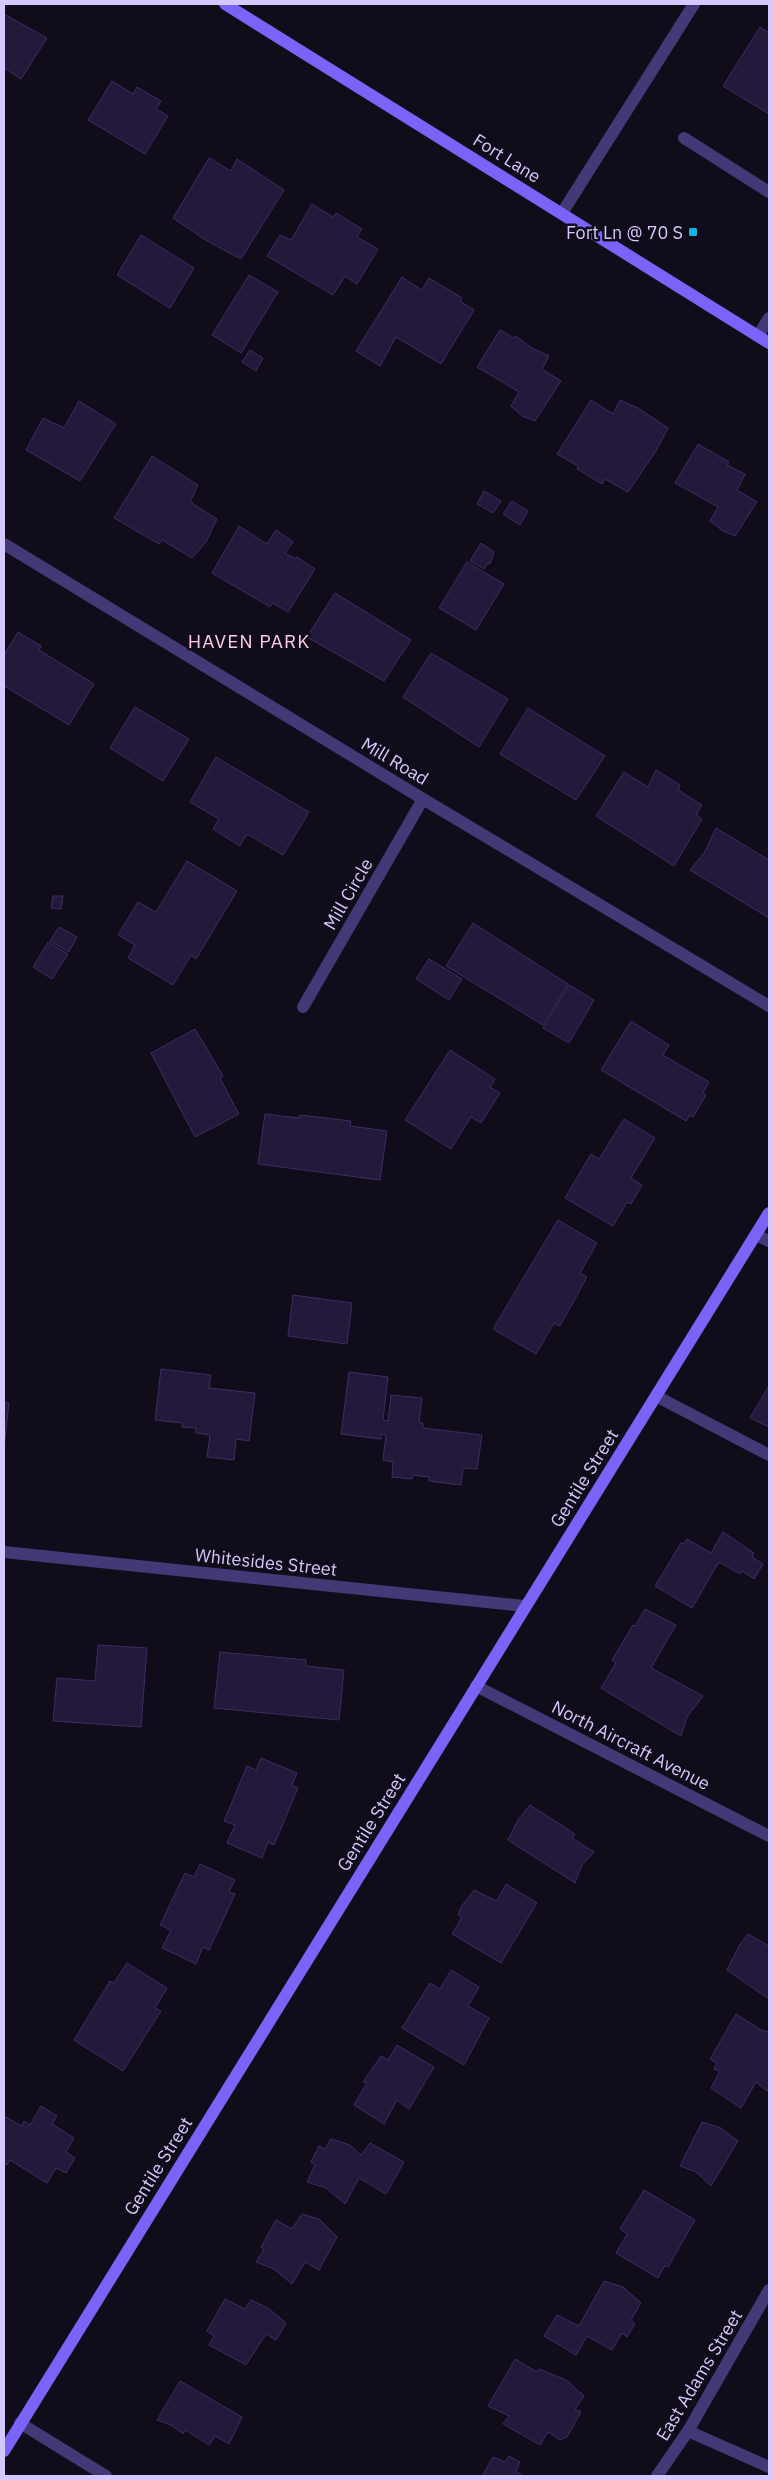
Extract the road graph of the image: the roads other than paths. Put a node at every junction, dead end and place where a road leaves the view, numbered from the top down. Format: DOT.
graph roads {
  1 [pos="225,4"];
  2 [pos="694,4"];
  3 [pos="684,138"];
  4 [pos="769,192"];
  5 [pos="562,213"];
  6 [pos="769,318"];
  7 [pos="758,336"];
  8 [pos="769,343"];
  9 [pos="4,544"];
  10 [pos="423,799"];
  11 [pos="769,1006"];
  12 [pos="303,1007"];
  13 [pos="769,1212"];
  14 [pos="756,1235"];
  15 [pos="769,1241"];
  16 [pos="656,1396"];
  17 [pos="769,1455"];
  18 [pos="4,1552"];
  19 [pos="524,1606"];
  20 [pos="476,1686"];
  21 [pos="769,1836"];
  22 [pos="769,2290"];
  23 [pos="20,2423"];
  24 [pos="688,2431"];
  25 [pos="4,2450"];
  26 [pos="769,2467"];
  27 [pos="106,2476"];
  28 [pos="657,2476"];
  1 -- 5 [label="main road, Fort Lane"];
  2 -- 5 [label="street"];
  3 -- 4 [label="street"];
  5 -- 7 [label="main road, Fort Lane"];
  6 -- 7 [label="street"];
  7 -- 8 [label="main road, Fort Lane"];
  9 -- 10 [label="street, Mill Road"];
  10 -- 11 [label="street, Mill Road"];
  10 -- 12 [label="street, Mill Circle"];
  13 -- 14 [label="main road, Gentile Street"];
  14 -- 15 [label="street"];
  14 -- 16 [label="main road, Gentile Street"];
  16 -- 17 [label="street"];
  16 -- 19 [label="main road, Gentile Street"];
  18 -- 19 [label="street, Whitesides Street"];
  19 -- 20 [label="main road, Gentile Street"];
  20 -- 21 [label="street, North Aircraft Avenue"];
  20 -- 23 [label="main road, Gentile Street"];
  22 -- 24 [label="street, East Adams Street"];
  23 -- 25 [label="main road, Gentile Street"];
  23 -- 27 [label="street"];
  24 -- 26 [label="street"];
  24 -- 28 [label="street, East Adams Street"];
}
